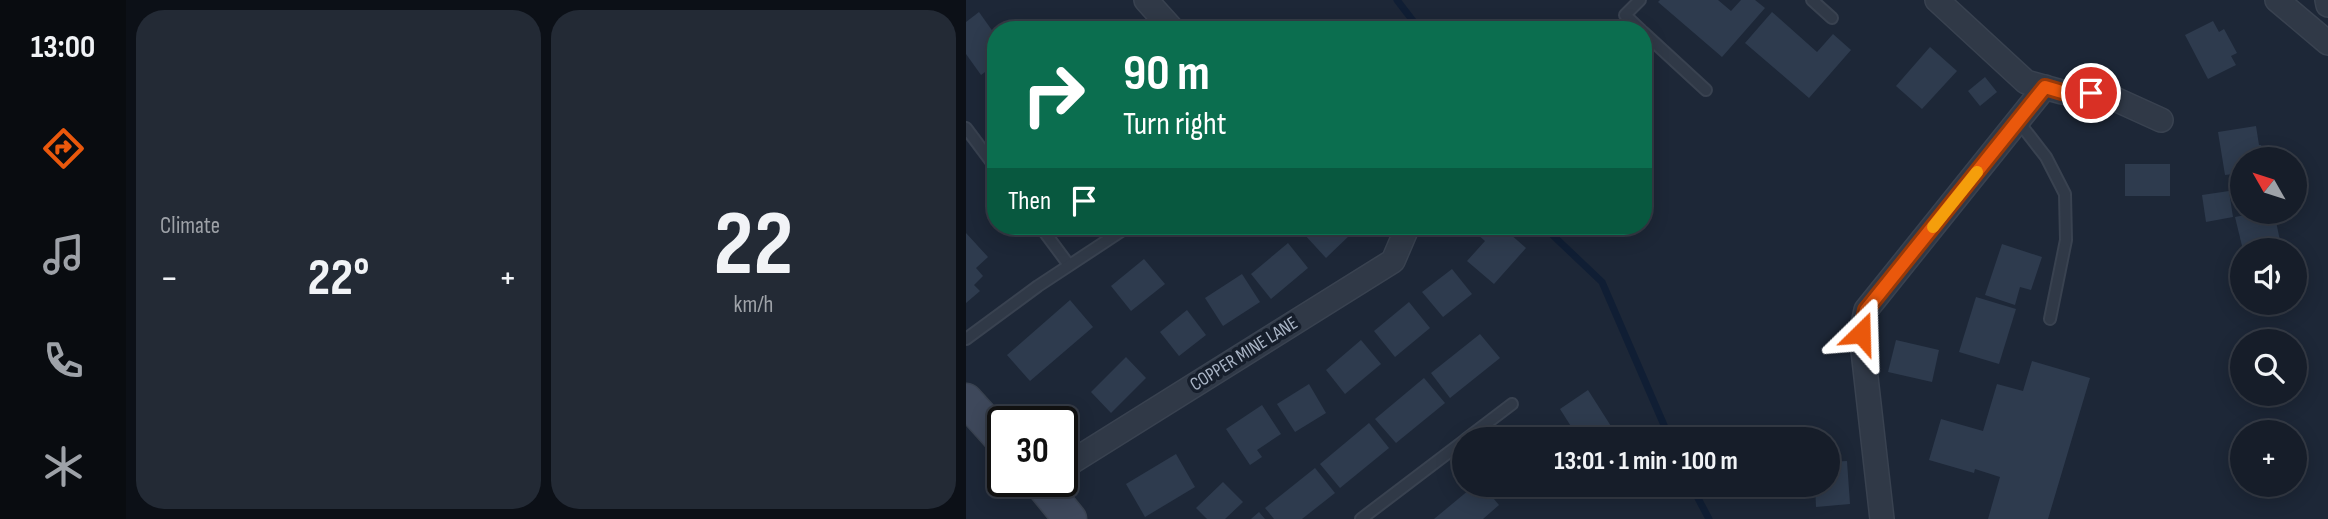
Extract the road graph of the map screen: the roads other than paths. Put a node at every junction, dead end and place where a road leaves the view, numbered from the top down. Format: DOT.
graph roads {
  1 [pos="1146,0"];
  2 [pos="1640,0"];
  3 [pos="1812,0"];
  4 [pos="1937,0"];
  5 [pos="2277,0"];
  6 [pos="2327,0"];
  7 [pos="2328,5"];
  8 [pos="1832,18"];
  9 [pos="1165,21"];
  10 [pos="1631,21"];
  11 [pos="1652,40"];
  12 [pos="2328,43"];
  13 [pos="2045,87"];
  14 [pos="1706,90"];
  15 [pos="2161,120"];
  16 [pos="2018,121"];
  17 [pos="966,128"];
  18 [pos="987,156"];
  19 [pos="1047,235"];
  20 [pos="1115,235"];
  21 [pos="1404,235"];
  22 [pos="1069,265"];
  23 [pos="2050,319"];
  24 [pos="966,339"];
  25 [pos="966,400"];
  26 [pos="1512,404"];
  27 [pos="987,423"];
  28 [pos="1482,427"];
  29 [pos="1452,450"];
  30 [pos="1078,458"];
  31 [pos="1053,497"];
  32 [pos="1070,519"];
  33 [pos="1361,519"];
  34 [pos="1882,519"];
  1 -- 9 [label="street"];
  2 -- 10 [label="lane"];
  3 -- 8 [label="lane"];
  4 -- 13 [label="street"];
  5 -- 12 [label="street"];
  6 -- 7 [label="street"];
  11 -- 14 [label="lane"];
  13 -- 15 [label="street"];
  13 -- 16 [label="street"];
  16 -- 23 [label="lane"];
  16 -- 34 [label="street"];
  17 -- 18 [label="lane"];
  19 -- 22 [label="lane"];
  20 -- 22 [label="lane"];
  21 -- 30 [label="street, COPPER MINE LANE"];
  22 -- 24 [label="lane"];
  25 -- 27 [label="street"];
  26 -- 28 [label="lane"];
  29 -- 33 [label="lane"];
  31 -- 32 [label="street"];
}
